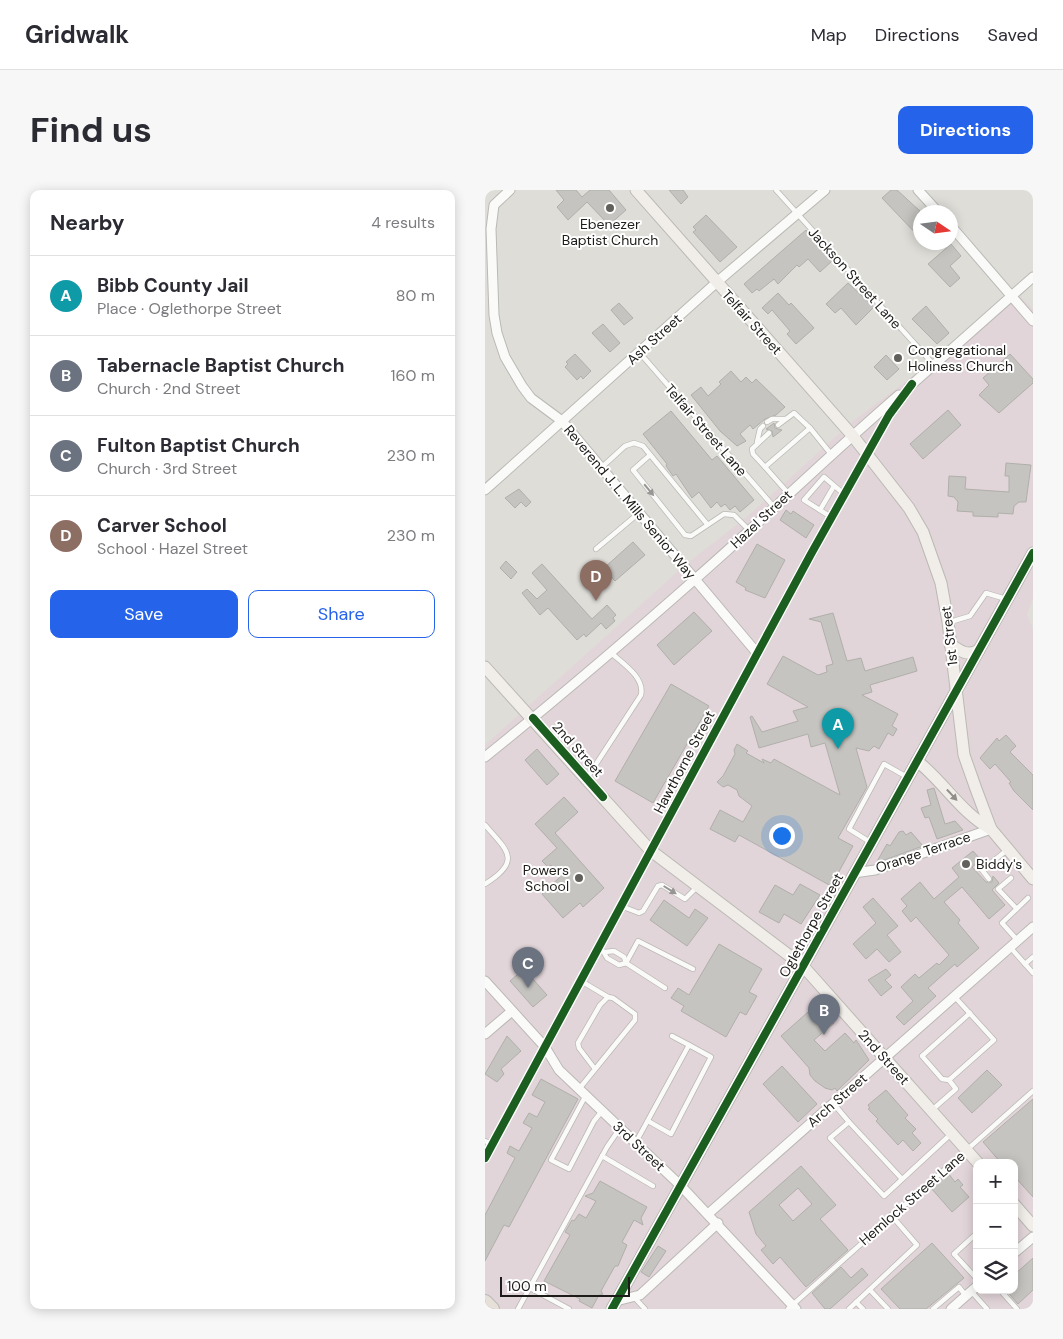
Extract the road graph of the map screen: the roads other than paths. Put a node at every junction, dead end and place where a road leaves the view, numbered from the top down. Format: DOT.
graph roads {
  1 [pos="510,190"];
  2 [pos="636,190"];
  3 [pos="776,190"];
  4 [pos="825,190"];
  5 [pos="918,190"];
  6 [pos="932,205"];
  7 [pos="797,214"];
  8 [pos="958,234"];
  9 [pos="1033,277"];
  10 [pos="717,282"];
  11 [pos="1011,296"];
  12 [pos="1033,321"];
  13 [pos="639,352"];
  14 [pos="934,365"];
  15 [pos="912,384"];
  16 [pos="785,419"];
  17 [pos="562,421"];
  18 [pos="778,425"];
  19 [pos="810,428"];
  20 [pos="769,433"];
  21 [pos="852,436"];
  22 [pos="757,443"];
  23 [pos="831,454"];
  24 [pos="867,454"];
  25 [pos="650,455"];
  26 [pos="602,467"];
  27 [pos="765,467"];
  28 [pos="815,468"];
  29 [pos="824,477"];
  30 [pos="834,486"];
  31 [pos="485,490"];
  32 [pos="789,493"];
  33 [pos="844,494"];
  34 [pos="774,507"];
  35 [pos="820,510"];
  36 [pos="639,513"];
  37 [pos="831,517"];
  38 [pos="707,524"];
  39 [pos="749,530"];
  40 [pos="595,549"];
  41 [pos="1033,554"];
  42 [pos="694,580"];
  43 [pos="1007,600"];
  44 [pos="948,622"];
  45 [pos="950,644"];
  46 [pos="979,650"];
  47 [pos="610,652"];
  48 [pos="757,653"];
  49 [pos="485,667"];
  50 [pos="955,694"];
  51 [pos="533,718"];
  52 [pos="485,757"];
  53 [pos="917,761"];
  54 [pos="587,778"];
  55 [pos="908,778"];
  56 [pos="485,825"];
  57 [pos="991,829"];
  58 [pos="871,842"];
  59 [pos="1008,849"];
  60 [pos="651,850"];
  61 [pos="854,872"];
  62 [pos="1011,878"];
  63 [pos="989,879"];
  64 [pos="1033,879"];
  65 [pos="485,884"];
  66 [pos="698,886"];
  67 [pos="1028,898"];
  68 [pos="621,906"];
  69 [pos="1017,908"];
  70 [pos="1033,927"];
  71 [pos="1017,940"];
  72 [pos="1010,947"];
  73 [pos="602,950"];
  74 [pos="1033,956"];
  75 [pos="626,963"];
  76 [pos="1025,964"];
  77 [pos="803,966"];
  78 [pos="693,969"];
  79 [pos="1033,973"];
  80 [pos="485,981"];
  81 [pos="581,981"];
  82 [pos="665,988"];
  83 [pos="955,996"];
  84 [pos="608,997"];
  85 [pos="512,1011"];
  86 [pos="970,1013"];
  87 [pos="485,1034"];
  88 [pos="672,1036"];
  89 [pos="689,1045"];
  90 [pos="545,1047"];
  91 [pos="886,1058"];
  92 [pos="595,1069"];
  93 [pos="949,1080"];
  94 [pos="1033,1091"];
  95 [pos="583,1092"];
  96 [pos="833,1103"];
  97 [pos="932,1110"];
  98 [pos="602,1111"];
  99 [pos="648,1121"];
  100 [pos="849,1122"];
  101 [pos="620,1128"];
  102 [pos="952,1133"];
  103 [pos="636,1142"];
  104 [pos="489,1143"];
  105 [pos="966,1150"];
  106 [pos="602,1156"];
  107 [pos="485,1158"];
  108 [pos="974,1159"];
  109 [pos="902,1180"];
  110 [pos="653,1186"];
  111 [pos="681,1186"];
  112 [pos="1018,1209"];
  113 [pos="709,1214"];
  114 [pos="891,1215"];
  115 [pos="717,1223"];
  116 [pos="1033,1226"];
  117 [pos="973,1237"];
  118 [pos="1033,1237"];
  119 [pos="1018,1250"];
  120 [pos="973,1275"];
  121 [pos="530,1288"];
  122 [pos="870,1290"];
  123 [pos="971,1291"];
  124 [pos="1004,1294"];
  125 [pos="634,1297"];
  126 [pos="485,1302"];
  127 [pos="856,1302"];
  128 [pos="614,1305"];
  129 [pos="958,1307"];
  130 [pos="792,1308"];
  131 [pos="492,1309"];
  132 [pos="518,1309"];
  133 [pos="569,1309"];
  134 [pos="645,1309"];
  135 [pos="849,1309"];
  136 [pos="863,1309"];
  137 [pos="889,1309"];
  138 [pos="933,1309"];
  139 [pos="987,1309"];
  140 [pos="1017,1309"];
  1 -- 17 [label="street, Reverend J. L. Mills Senior Way"];
  2 -- 10 [label="street, Telfair Street"];
  3 -- 7 [label="lane, Jackson Street Lane"];
  4 -- 7 [label="street, Ash Street"];
  5 -- 6 [label="street"];
  7 -- 10 [label="street, Ash Street"];
  7 -- 14 [label="lane, Jackson Street Lane"];
  8 -- 11 [label="street"];
  9 -- 11 [label="street, Hazel Street"];
  10 -- 13 [label="street, Ash Street"];
  10 -- 21 [label="street, Telfair Street"];
  11 -- 12 [label="street"];
  11 -- 14 [label="street, Hazel Street"];
  13 -- 17 [label="street, Ash Street"];
  13 -- 34 [label="lane, Telfair Street Lane"];
  14 -- 15 [label="street, Hazel Street"];
  15 -- 21 [label="street, Hazel Street"];
  15 -- 24 [label="street, Hawthorne Street"];
  16 -- 18 [label="lane"];
  16 -- 19 [label="lane"];
  16 -- 22 [label="lane"];
  17 -- 26 [label="street, Reverend J. L. Mills Senior Way"];
  17 -- 31 [label="street, Ash Street"];
  19 -- 23 [label="lane"];
  19 -- 27 [label="lane"];
  20 -- 22 [label="lane"];
  21 -- 23 [label="street, Hazel Street"];
  21 -- 24 [label="street, Telfair Street"];
  22 -- 27 [label="lane"];
  23 -- 28 [label="street, Hazel Street"];
  24 -- 33 [label="street, Hawthorne Street"];
  24 -- 44 [label="street, 1st Street"];
  25 -- 26 [label="lane"];
  25 -- 38 [label="lane"];
  25 -- 38 [label="lane, one-way"];
  26 -- 36 [label="street, Reverend J. L. Mills Senior Way"];
  27 -- 32 [label="lane"];
  28 -- 29 [label="lane"];
  28 -- 32 [label="street, Hazel Street"];
  29 -- 30 [label="lane"];
  29 -- 35 [label="lane"];
  30 -- 33 [label="lane"];
  30 -- 35 [label="lane"];
  32 -- 34 [label="street, Hazel Street"];
  33 -- 37 [label="street, Hawthorne Street"];
  34 -- 39 [label="street, Hazel Street"];
  35 -- 37 [label="lane"];
  36 -- 40 [label="lane"];
  36 -- 42 [label="street, Reverend J. L. Mills Senior Way"];
  37 -- 48 [label="street, Hawthorne Street"];
  38 -- 39 [label="lane"];
  39 -- 42 [label="street, Hazel Street"];
  41 -- 43 [label="street, Oglethorpe Street"];
  42 -- 47 [label="street, Hazel Street"];
  42 -- 48 [label="street, Reverend J. L. Mills Senior Way"];
  43 -- 44 [label="lane"];
  43 -- 46 [label="street, Oglethorpe Street"];
  44 -- 45 [label="street, 1st Street"];
  45 -- 46 [label="street"];
  45 -- 50 [label="street, 1st Street"];
  46 -- 50 [label="street, Oglethorpe Street"];
  47 -- 51 [label="street, Hazel Street"];
  47 -- 54 [label="lane"];
  48 -- 60 [label="street, Hawthorne Street"];
  49 -- 51 [label="street, 2nd Street"];
  50 -- 53 [label="street, Oglethorpe Street"];
  50 -- 57 [label="street, 1st Street"];
  51 -- 52 [label="street, Hazel Street"];
  51 -- 54 [label="street, 2nd Street"];
  53 -- 55 [label="street, Oglethorpe Street"];
  53 -- 57 [label="street, one-way"];
  54 -- 60 [label="street, 2nd Street"];
  55 -- 58 [label="street, Oglethorpe Street"];
  55 -- 58 [label="lane"];
  56 -- 65 [label="lane"];
  57 -- 59 [label="street, 1st Street"];
  57 -- 61 [label="street, Orange Terrace"];
  58 -- 61 [label="street, Oglethorpe Street"];
  59 -- 63 [label="lane"];
  59 -- 64 [label="street, 1st Street"];
  60 -- 66 [label="street, 2nd Street"];
  60 -- 68 [label="street, Hawthorne Street"];
  61 -- 77 [label="street, Oglethorpe Street"];
  62 -- 69 [label="lane"];
  68 -- 66 [label="lane, one-way"];
  66 -- 77 [label="street, 2nd Street"];
  67 -- 69 [label="lane"];
  68 -- 73 [label="street, Hawthorne Street"];
  69 -- 71 [label="lane"];
  70 -- 71 [label="street, Arch Street"];
  71 -- 72 [label="street, Arch Street"];
  72 -- 76 [label="lane"];
  72 -- 83 [label="street, Arch Street"];
  73 -- 75 [label="lane"];
  73 -- 75 [label="lane"];
  73 -- 81 [label="street, Hawthorne Street"];
  74 -- 76 [label="lane"];
  75 -- 78 [label="lane"];
  75 -- 82 [label="lane"];
  76 -- 79 [label="lane"];
  77 -- 91 [label="street, 2nd Street"];
  77 -- 111 [label="street, Oglethorpe Street"];
  80 -- 85 [label="street, 3rd Street"];
  81 -- 84 [label="lane"];
  81 -- 90 [label="street, Hawthorne Street"];
  83 -- 86 [label="lane"];
  83 -- 91 [label="street, Arch Street"];
  84 -- 92 [label="lane"];
  84 -- 92 [label="lane"];
  85 -- 87 [label="street"];
  85 -- 90 [label="street, 3rd Street"];
  86 -- 93 [label="lane"];
  86 -- 93 [label="lane"];
  88 -- 89 [label="lane"];
  89 -- 99 [label="lane"];
  89 -- 99 [label="lane"];
  90 -- 95 [label="street, 3rd Street"];
  90 -- 104 [label="street, Hawthorne Street"];
  91 -- 96 [label="street, Arch Street"];
  91 -- 97 [label="street, 2nd Street"];
  92 -- 95 [label="lane"];
  93 -- 97 [label="lane"];
  94 -- 105 [label="lane, Hemlock Street Lane"];
  95 -- 98 [label="street, 3rd Street"];
  95 -- 98 [label="lane"];
  96 -- 100 [label="lane"];
  96 -- 113 [label="street, Arch Street"];
  97 -- 102 [label="street, 2nd Street"];
  98 -- 101 [label="street, 3rd Street"];
  99 -- 103 [label="lane"];
  100 -- 109 [label="lane"];
  100 -- 109 [label="lane"];
  101 -- 103 [label="street, 3rd Street"];
  101 -- 106 [label="lane"];
  102 -- 105 [label="street, 2nd Street"];
  102 -- 109 [label="lane"];
  103 -- 111 [label="street, 3rd Street"];
  104 -- 107 [label="street, Hawthorne Street"];
  105 -- 108 [label="street, 2nd Street"];
  105 -- 114 [label="lane, Hemlock Street Lane"];
  106 -- 110 [label="lane"];
  106 -- 121 [label="lane"];
  111 -- 113 [label="street, 3rd Street"];
  111 -- 128 [label="street, Oglethorpe Street"];
  112 -- 116 [label="street"];
  113 -- 115 [label="street, 3rd Street"];
  114 -- 122 [label="lane"];
  114 -- 130 [label="lane, Hemlock Street Lane"];
  115 -- 125 [label="street"];
  115 -- 130 [label="street, 3rd Street"];
  117 -- 120 [label="lane"];
  118 -- 119 [label="street"];
  121 -- 132 [label="lane"];
  121 -- 133 [label="lane"];
  122 -- 127 [label="lane"];
  122 -- 137 [label="lane"];
  123 -- 129 [label="street"];
  123 -- 138 [label="lane"];
  123 -- 139 [label="lane"];
  124 -- 140 [label="lane"];
  125 -- 128 [label="street"];
  125 -- 134 [label="lane"];
  126 -- 131 [label="main road"];
  127 -- 135 [label="lane"];
  127 -- 136 [label="lane"];
}
